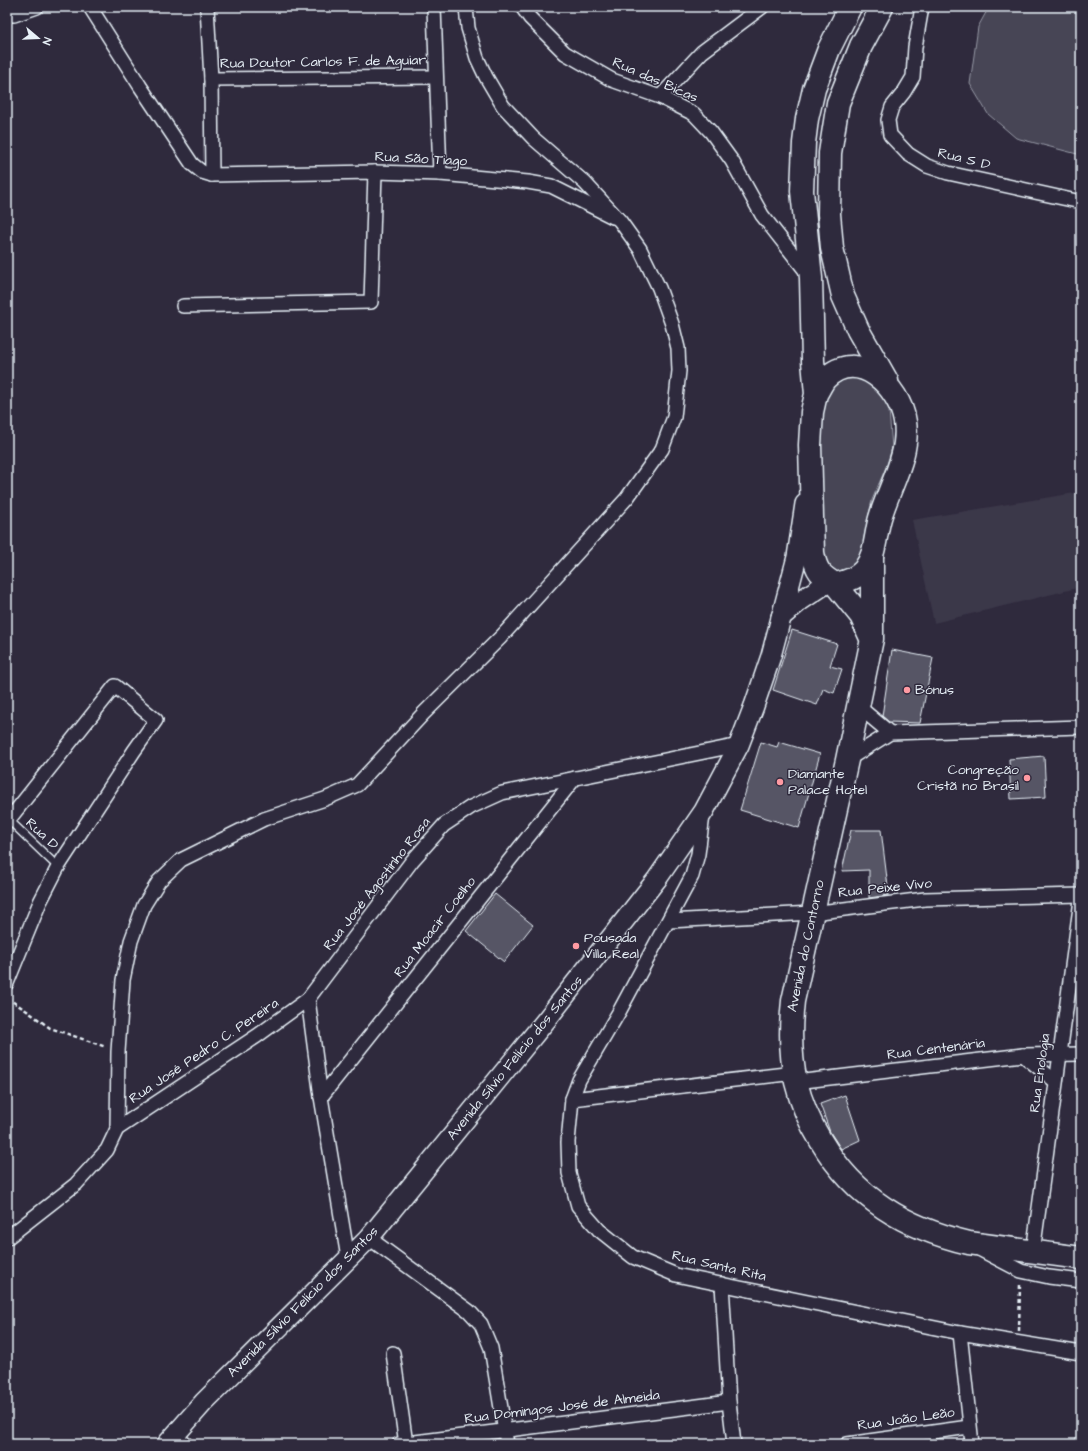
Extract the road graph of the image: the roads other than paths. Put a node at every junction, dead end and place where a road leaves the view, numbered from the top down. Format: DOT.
graph roads {
  1 [pos="37,7"];
  2 [pos="90,7"];
  3 [pos="207,7"];
  4 [pos="434,7"];
  5 [pos="466,7"];
  6 [pos="522,7"];
  7 [pos="762,7"];
  8 [pos="850,7"];
  9 [pos="882,7"];
  10 [pos="922,7"];
  11 [pos="7,15"];
  12 [pos="436,77"];
  13 [pos="211,79"];
  14 [pos="660,97"];
  15 [pos="375,172"];
  16 [pos="440,174"];
  17 [pos="212,175"];
  18 [pos="1081,202"];
  19 [pos="620,221"];
  20 [pos="811,278"];
  21 [pos="183,306"];
  22 [pos="892,389"];
  23 [pos="816,394"];
  24 [pos="810,459"];
  25 [pos="872,556"];
  26 [pos="832,582"];
  27 [pos="781,617"];
  28 [pos="872,639"];
  29 [pos="859,707"];
  30 [pos="1081,727"];
  31 [pos="890,733"];
  32 [pos="739,745"];
  33 [pos="847,760"];
  34 [pos="575,778"];
  35 [pos="704,811"];
  36 [pos="9,816"];
  37 [pos="58,866"];
  38 [pos="1081,895"];
  39 [pos="1081,900"];
  40 [pos="812,913"];
  41 [pos="669,921"];
  42 [pos="7,984"];
  43 [pos="308,999"];
  44 [pos="1059,1053"];
  45 [pos="1081,1054"];
  46 [pos="1023,1055"];
  47 [pos="795,1078"];
  48 [pos="1055,1081"];
  49 [pos="321,1097"];
  50 [pos="572,1099"];
  51 [pos="117,1129"];
  52 [pos="7,1238"];
  53 [pos="369,1238"];
  54 [pos="969,1243"];
  55 [pos="1032,1252"];
  56 [pos="348,1258"];
  57 [pos="1081,1258"];
  58 [pos="1081,1281"];
  59 [pos="722,1284"];
  60 [pos="960,1333"];
  61 [pos="393,1353"];
  62 [pos="1081,1353"];
  63 [pos="729,1402"];
  64 [pos="969,1427"];
  65 [pos="505,1430"];
  66 [pos="175,1441"];
  67 [pos="404,1444"];
  68 [pos="507,1444"];
  69 [pos="734,1444"];
  70 [pos="847,1444"];
  71 [pos="972,1444"];
  1 -- 11 [label="street"];
  2 -- 17 [label="street"];
  3 -- 13 [label="street"];
  4 -- 12 [label="street"];
  5 -- 19 [label="street"];
  6 -- 14 [label="street, Rua das Bicas"];
  7 -- 14 [label="street"];
  8 -- 20 [label="highway"];
  9 -- 22 [label="highway"];
  10 -- 18 [label="street, Rua S D"];
  12 -- 13 [label="street, Rua Doutor Carlos F. de Aguiar"];
  12 -- 16 [label="street"];
  13 -- 17 [label="street"];
  14 -- 20 [label="street, Rua das Bicas"];
  15 -- 16 [label="street, Rua São Tiago"];
  15 -- 17 [label="street, Rua São Tiago"];
  15 -- 21 [label="street"];
  16 -- 19 [label="street, Rua São Tiago"];
  19 -- 51 [label="street"];
  20 -- 23 [label="highway"];
  22 -- 23 [label="highway"];
  22 -- 25 [label="highway"];
  23 -- 24 [label="highway"];
  24 -- 26 [label="highway"];
  24 -- 27 [label="main road, Avenida Sílvio Felício dos Santos"];
  25 -- 26 [label="highway"];
  25 -- 28 [label="highway, Avenida do Contorno"];
  26 -- 27 [label="main road"];
  26 -- 28 [label="highway"];
  27 -- 32 [label="main road, Avenida Sílvio Felício dos Santos"];
  28 -- 29 [label="highway, Avenida do Contorno"];
  29 -- 31 [label="street"];
  29 -- 33 [label="highway, Avenida do Contorno"];
  30 -- 31 [label="street"];
  31 -- 33 [label="street"];
  32 -- 34 [label="street, Rua José Agostinho Rosa"];
  32 -- 35 [label="main road, Avenida Sílvio Felício dos Santos"];
  33 -- 40 [label="highway, Avenida do Contorno"];
  34 -- 43 [label="street, Rua José Agostinho Rosa"];
  34 -- 49 [label="street, Rua Moacir Coelho"];
  35 -- 41 [label="street, Rua Santa Rita"];
  35 -- 53 [label="main road, Avenida Sílvio Felício dos Santos"];
  36 -- 37 [label="lane, Rua D"];
  36 -- 37 [label="street"];
  37 -- 42 [label="street"];
  38 -- 40 [label="street, Rua Peixe Vivo"];
  39 -- 44 [label="street, Rua Enologia"];
  40 -- 41 [label="street, Rua Peixe Vivo"];
  40 -- 47 [label="highway, Avenida do Contorno"];
  41 -- 50 [label="street, Rua Santa Rita"];
  43 -- 49 [label="street"];
  43 -- 51 [label="street, Rua José Pedro C. Pereira"];
  44 -- 45 [label="street, Rua Centenária"];
  44 -- 46 [label="street, Rua Centenária"];
  44 -- 48 [label="street, Rua Enologia"];
  46 -- 47 [label="street, Rua Centenária"];
  46 -- 48 [label="street"];
  47 -- 50 [label="street, Rua Centenária"];
  47 -- 54 [label="highway, Avenida do Contorno"];
  48 -- 55 [label="street, Rua Enologia"];
  49 -- 56 [label="street"];
  50 -- 59 [label="street, Rua Santa Rita"];
  51 -- 52 [label="street"];
  53 -- 56 [label="main road, Avenida Sílvio Felício dos Santos"];
  53 -- 65 [label="street"];
  54 -- 55 [label="highway, Avenida do Contorno"];
  54 -- 58 [label="street, Avenida do Contorno"];
  55 -- 57 [label="highway, Avenida do Contorno"];
  56 -- 66 [label="main road, Avenida Sílvio Felício dos Santos"];
  59 -- 60 [label="street, Rua Santa Rita"];
  59 -- 63 [label="street"];
  60 -- 62 [label="street, Rua Santa Rita"];
  60 -- 64 [label="street"];
  61 -- 67 [label="street"];
  63 -- 65 [label="street, Rua Domingos José de Almeida"];
  63 -- 69 [label="street"];
  64 -- 70 [label="street, Rua João Leão"];
  64 -- 71 [label="street"];
  65 -- 67 [label="street, Rua Domingos José de Almeida"];
  65 -- 68 [label="street"];
}
